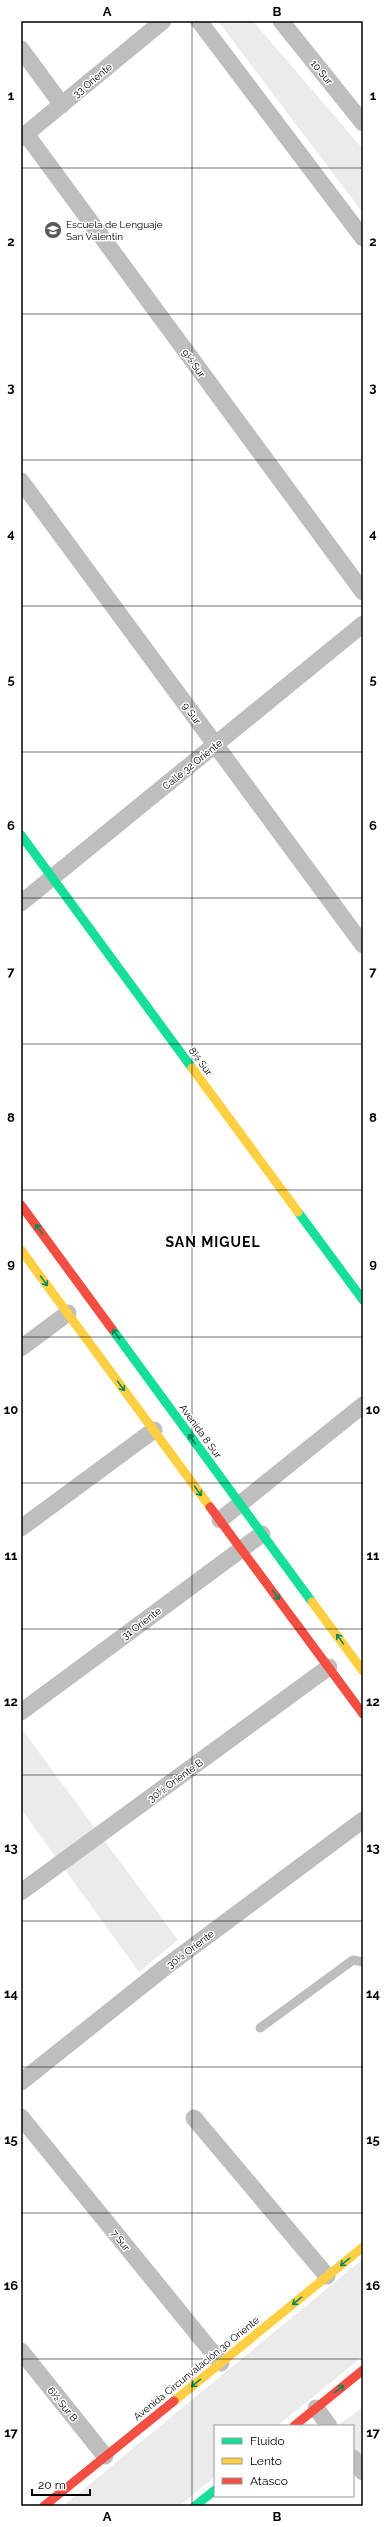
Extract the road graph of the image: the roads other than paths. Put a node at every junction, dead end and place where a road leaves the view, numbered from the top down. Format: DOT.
graph roads {
  1 [pos="199,21"];
  2 [pos="281,21"];
  3 [pos="161,22"];
  4 [pos="21,49"];
  5 [pos="62,105"];
  6 [pos="363,123"];
  7 [pos="23,136"];
  8 [pos="363,238"];
  9 [pos="21,481"];
  10 [pos="363,592"];
  11 [pos="363,624"];
  12 [pos="215,744"];
  13 [pos="21,836"];
  14 [pos="52,878"];
  15 [pos="21,903"];
  16 [pos="363,945"];
  17 [pos="21,1205"];
  18 [pos="21,1250"];
  19 [pos="363,1300"];
  20 [pos="68,1313"];
  21 [pos="21,1348"];
  22 [pos="363,1405"];
  23 [pos="154,1430"];
  24 [pos="240,1504"];
  25 [pos="220,1520"];
  26 [pos="21,1528"];
  27 [pos="262,1534"];
  28 [pos="241,1549"];
  29 [pos="329,1668"];
  30 [pos="363,1670"];
  31 [pos="21,1712"];
  32 [pos="363,1714"];
  33 [pos="363,1820"];
  34 [pos="21,1892"];
  35 [pos="363,1962"];
  36 [pos="260,2028"];
  37 [pos="21,2082"];
  38 [pos="21,2117"];
  39 [pos="194,2118"];
  40 [pos="363,2247"];
  41 [pos="327,2276"];
  42 [pos="21,2351"];
  43 [pos="221,2362"];
  44 [pos="363,2370"];
  45 [pos="316,2408"];
  46 [pos="295,2425"];
  47 [pos="328,2425"];
  48 [pos="105,2456"];
  49 [pos="354,2459"];
  50 [pos="363,2472"];
  51 [pos="214,2491"];
  52 [pos="44,2506"];
  53 [pos="195,2506"];
  1 -- 8 [label="street"];
  2 -- 6 [label="street, 10 Sur"];
  3 -- 5 [label="street, 33 Oriente"];
  4 -- 5 [label="street"];
  5 -- 7 [label="street, 33 Oriente"];
  7 -- 10 [label="street, 9½ Sur"];
  9 -- 12 [label="street, 9 Sur"];
  11 -- 12 [label="street, Calle 32 Oriente"];
  12 -- 14 [label="street, Calle 32 Oriente"];
  12 -- 16 [label="street, 9 Sur"];
  13 -- 14 [label="street, 8½ Sur"];
  14 -- 15 [label="street, Calle 32 Oriente"];
  14 -- 19 [label="street, 8½ Sur"];
  24 -- 17 [label="street, Avenida 8 Sur, one-way"];
  18 -- 20 [label="street, one-way"];
  20 -- 21 [label="street"];
  20 -- 23 [label="street, one-way"];
  22 -- 24 [label="street"];
  23 -- 25 [label="street, one-way"];
  23 -- 26 [label="street"];
  24 -- 25 [label="street"];
  24 -- 27 [label="street, Avenida 8 Sur"];
  25 -- 28 [label="street"];
  27 -- 28 [label="street, 31 Oriente"];
  30 -- 27 [label="street, Avenida 8 Sur, one-way"];
  28 -- 29 [label="street, one-way"];
  28 -- 31 [label="street, 31 Oriente"];
  29 -- 32 [label="street"];
  29 -- 34 [label="street, 30½ Oriente B"];
  33 -- 37 [label="street, 30½ Oriente"];
  35 -- 36 [label="lane"];
  38 -- 43 [label="street, 7 Sur"];
  39 -- 41 [label="street"];
  40 -- 41 [label="street, Avenida Circunvalación 30 Oriente, one-way"];
  41 -- 43 [label="street, Avenida Circunvalación 30 Oriente, one-way"];
  42 -- 48 [label="street, 6½ Sur B"];
  43 -- 48 [label="street, Avenida Circunvalación 30 Oriente, one-way"];
  45 -- 44 [label="street, one-way"];
  45 -- 46 [label="street"];
  45 -- 47 [label="street"];
  48 -- 52 [label="street, Avenida Circunvalación 30 Oriente"];
  49 -- 50 [label="street"];
  51 -- 53 [label="street"];
}
